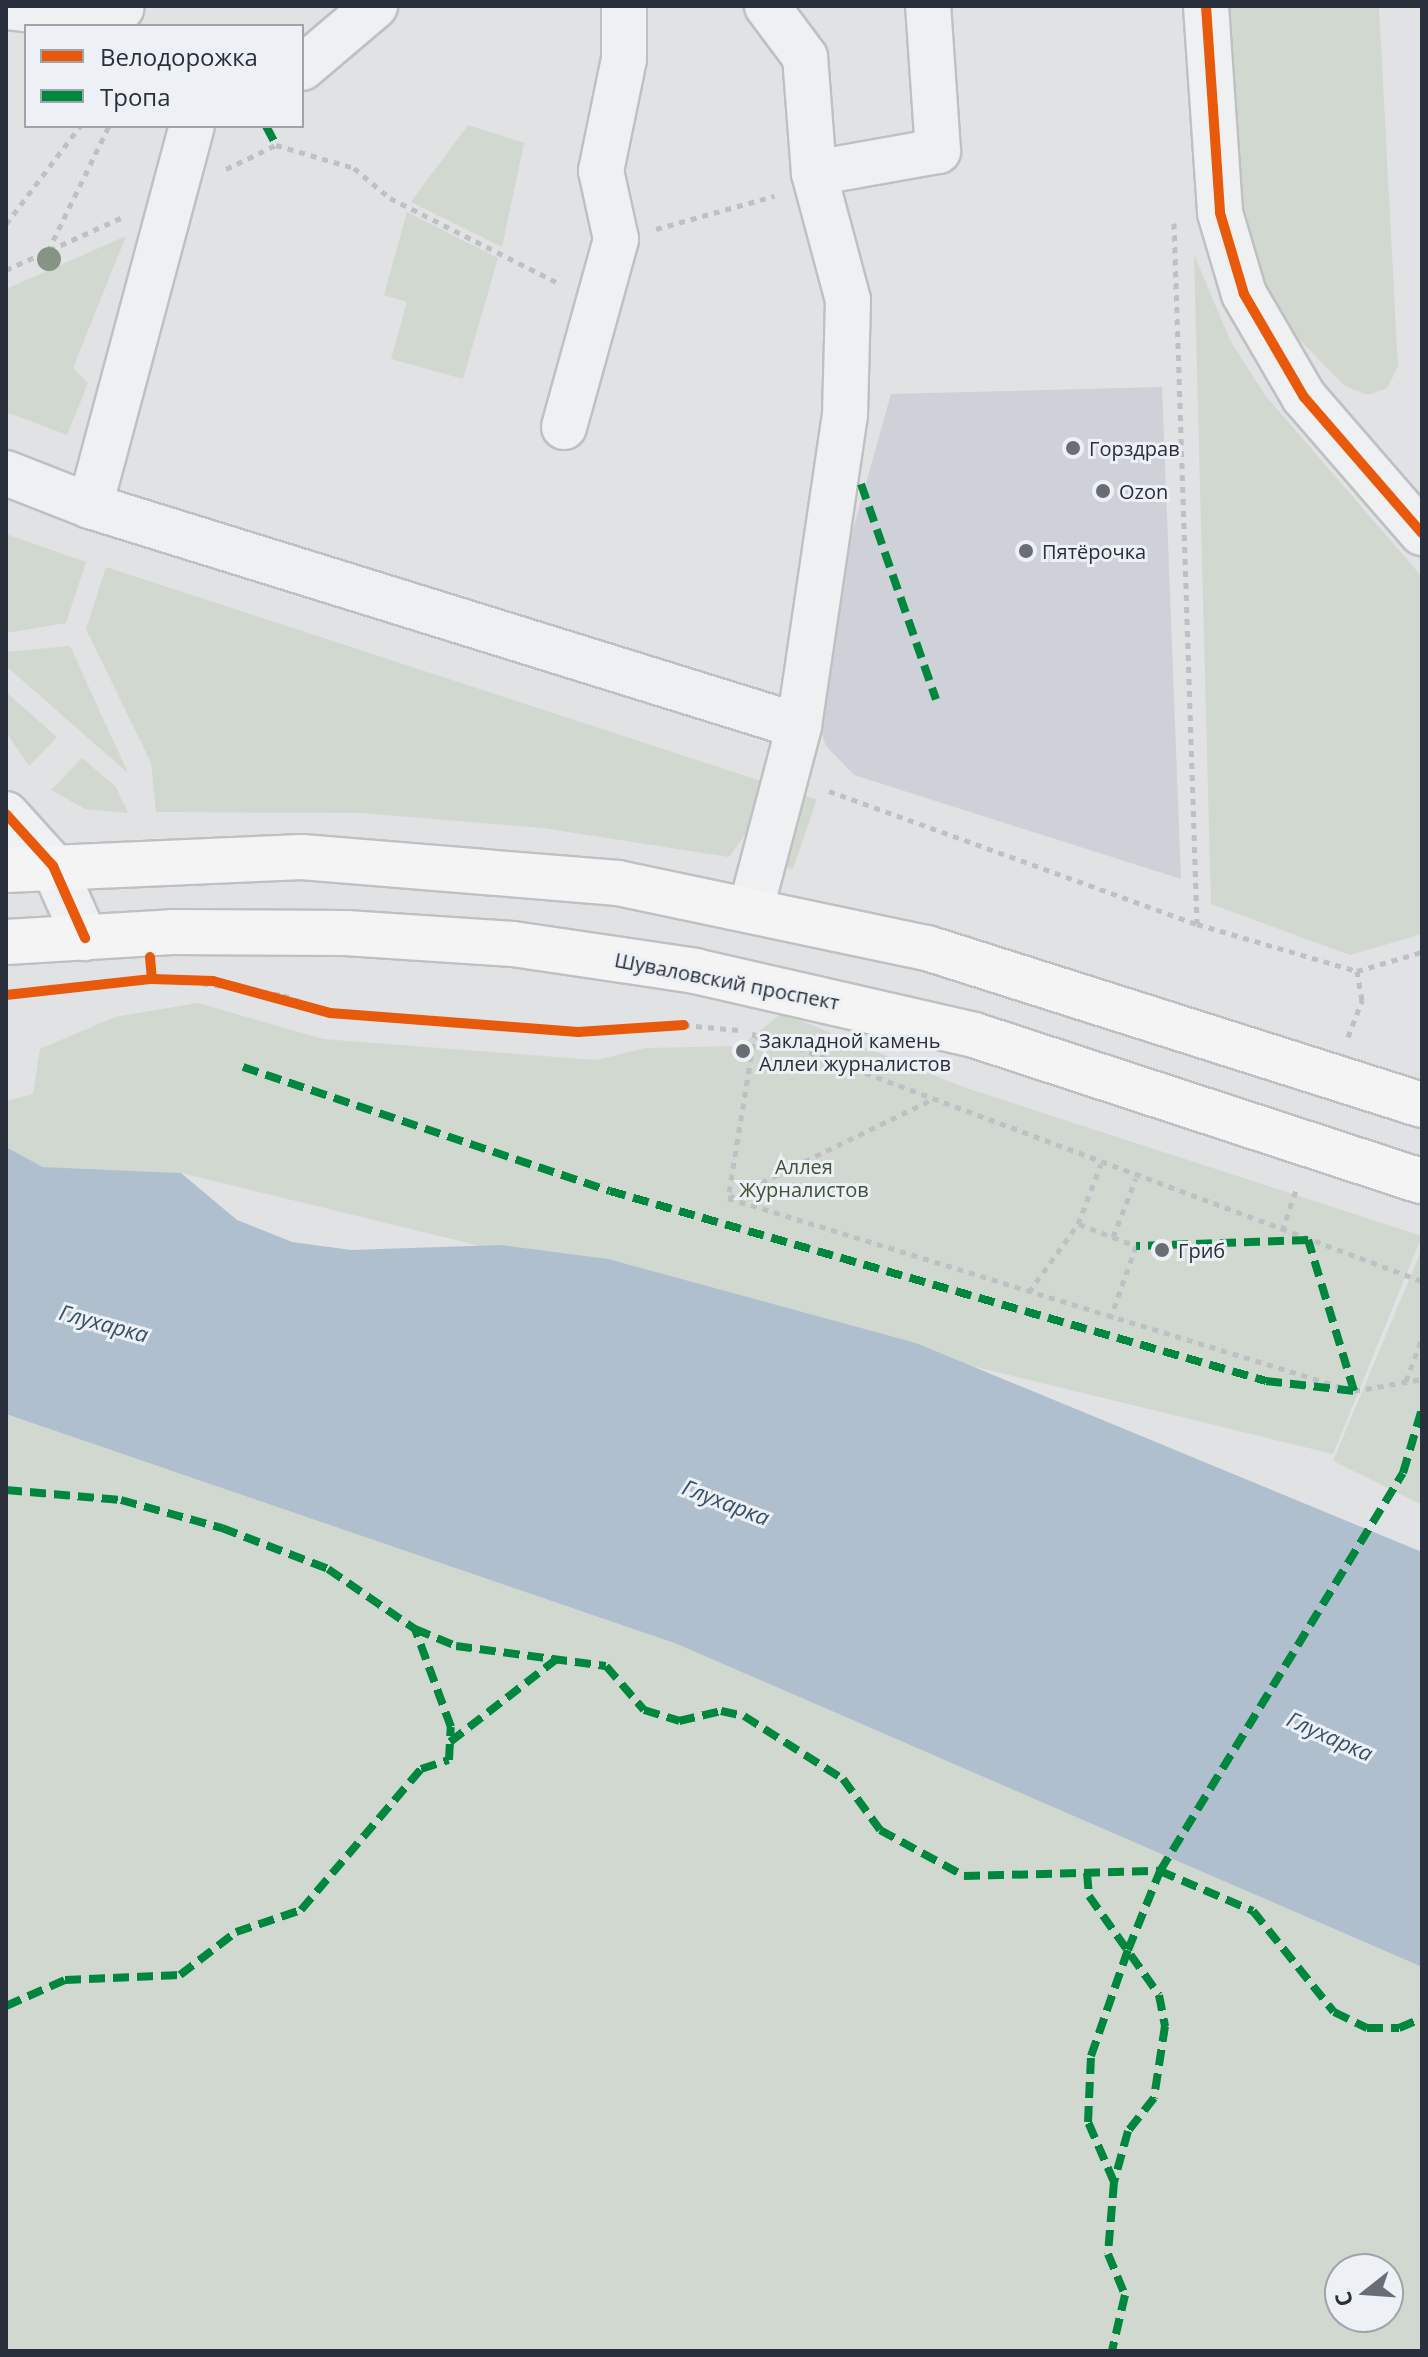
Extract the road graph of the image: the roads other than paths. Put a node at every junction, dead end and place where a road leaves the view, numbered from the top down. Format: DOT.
graph roads {
  1 [pos="375,6"];
  2 [pos="624,6"];
  3 [pos="767,6"];
  4 [pos="928,6"];
  5 [pos="1206,6"];
  6 [pos="6,7"];
  7 [pos="123,13"];
  8 [pos="304,66"];
  9 [pos="191,128"];
  10 [pos="814,173"];
  11 [pos="564,427"];
  12 [pos="6,473"];
  13 [pos="90,506"];
  14 [pos="1422,533"];
  15 [pos="799,726"];
  16 [pos="6,814"];
  17 [pos="53,866"];
  18 [pos="6,870"];
  19 [pos="751,908"];
  20 [pos="85,938"];
  21 [pos="6,942"];
  22 [pos="1422,1105"];
  23 [pos="1422,1181"];
  1 -- 8 [label="street"];
  2 -- 11 [label="street"];
  3 -- 10 [label="street"];
  4 -- 10 [label="street"];
  5 -- 14 [label="street"];
  6 -- 7 [label="street"];
  9 -- 13 [label="street"];
  10 -- 15 [label="street"];
  12 -- 13 [label="street"];
  13 -- 15 [label="street"];
  15 -- 19 [label="street"];
  16 -- 17 [label="street"];
  17 -- 18 [label="main road"];
  17 -- 19 [label="main road"];
  17 -- 20 [label="street"];
  19 -- 22 [label="main road"];
  20 -- 21 [label="main road, Шуваловский проспект"];
  20 -- 23 [label="main road, Шуваловский проспект"];
}
